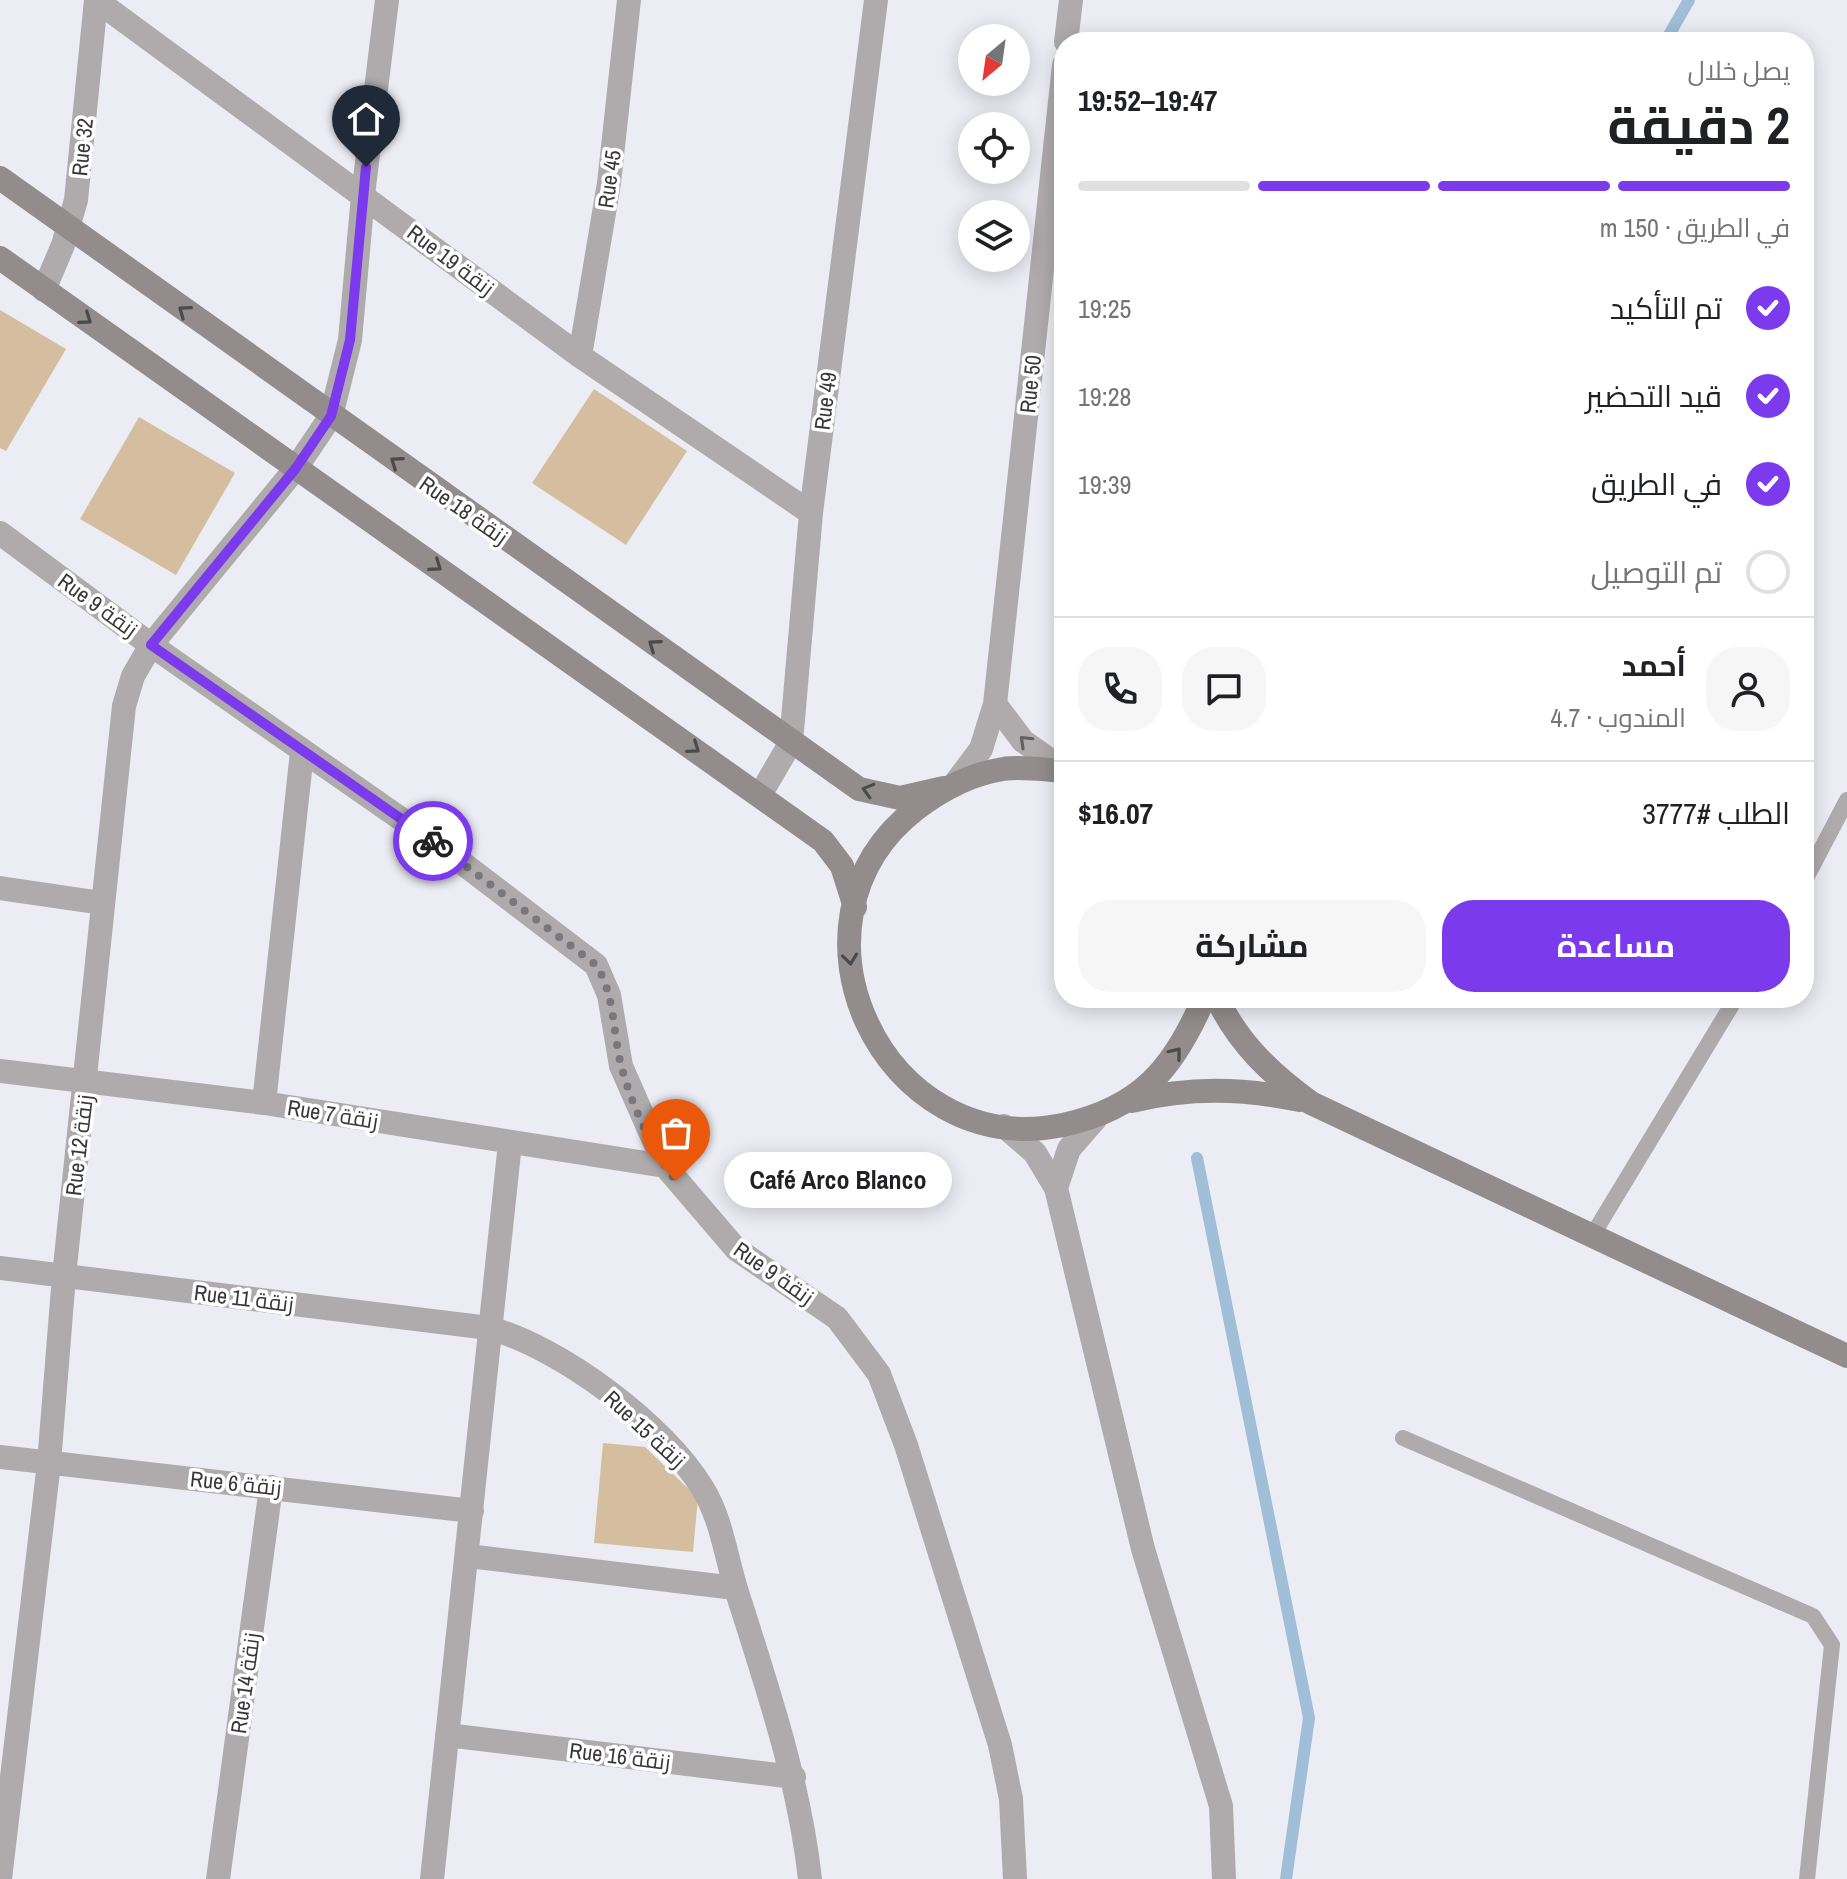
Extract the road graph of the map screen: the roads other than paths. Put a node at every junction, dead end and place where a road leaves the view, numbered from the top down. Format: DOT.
graph roads {
  1 [pos="96,0"];
  2 [pos="387,0"];
  3 [pos="629,0"];
  4 [pos="876,0"];
  5 [pos="1071,0"];
  6 [pos="1067,32"];
  7 [pos="1054,158"];
  8 [pos="0,178"];
  9 [pos="363,195"];
  10 [pos="69,228"];
  11 [pos="0,258"];
  12 [pos="44,290"];
  13 [pos="580,356"];
  14 [pos="331,416"];
  15 [pos="296,468"];
  16 [pos="811,513"];
  17 [pos="0,533"];
  18 [pos="151,645"];
  19 [pos="995,704"];
  20 [pos="791,742"];
  21 [pos="302,752"];
  22 [pos="1054,763"];
  23 [pos="1054,770"];
  24 [pos="949,786"];
  25 [pos="760,795"];
  26 [pos="1847,800"];
  27 [pos="1814,863"];
  28 [pos="0,888"];
  29 [pos="102,903"];
  30 [pos="855,907"];
  31 [pos="1200,1008"];
  32 [pos="1223,1008"];
  33 [pos="1730,1008"];
  34 [pos="0,1071"];
  35 [pos="87,1081"];
  36 [pos="264,1103"];
  37 [pos="1121,1103"];
  38 [pos="1311,1103"];
  39 [pos="1096,1118"];
  40 [pos="1004,1126"];
  41 [pos="510,1143"];
  42 [pos="665,1166"];
  43 [pos="1056,1188"];
  44 [pos="1592,1236"];
  45 [pos="0,1268"];
  46 [pos="64,1276"];
  47 [pos="489,1328"];
  48 [pos="1847,1356"];
  49 [pos="1403,1438"];
  50 [pos="0,1457"];
  51 [pos="49,1463"];
  52 [pos="271,1487"];
  53 [pos="472,1511"];
  54 [pos="468,1556"];
  55 [pos="735,1588"];
  56 [pos="447,1735"];
  57 [pos="794,1777"];
  58 [pos="0,1879"];
  59 [pos="218,1879"];
  60 [pos="432,1879"];
  61 [pos="810,1879"];
  62 [pos="1015,1879"];
  63 [pos="1224,1879"];
  64 [pos="1807,1879"];
  1 -- 9 [label="street, Rue 19 زنقة"];
  1 -- 10 [label="street, Rue 32"];
  2 -- 9 [label="street, Rue 12 زنقة"];
  3 -- 13 [label="street, Rue 45"];
  4 -- 16 [label="street, Rue 49"];
  5 -- 6 [label="street"];
  7 -- 19 [label="street, Rue 50"];
  8 -- 10 [label="street, Rue 18 زنقة"];
  9 -- 13 [label="street, Rue 19 زنقة"];
  9 -- 14 [label="street, Rue 12 زنقة"];
  10 -- 12 [label="street, Rue 32"];
  14 -- 10 [label="street, Rue 18 زنقة, one-way"];
  11 -- 12 [label="street"];
  12 -- 15 [label="street, one-way"];
  13 -- 16 [label="street, Rue 19 زنقة"];
  14 -- 15 [label="street, Rue 12 زنقة"];
  20 -- 14 [label="street, Rue 18 زنقة, one-way"];
  15 -- 18 [label="street, Rue 12 زنقة"];
  15 -- 25 [label="street, one-way"];
  16 -- 20 [label="street, Rue 49"];
  17 -- 18 [label="street, Rue 9 زنقة"];
  18 -- 21 [label="street, Rue 9 زنقة"];
  18 -- 29 [label="street, Rue 12 زنقة"];
  22 -- 19 [label="street, one-way"];
  19 -- 24 [label="street, Rue 50"];
  24 -- 20 [label="street, Rue 18 زنقة, one-way"];
  20 -- 25 [label="street, Rue 49"];
  21 -- 36 [label="street"];
  21 -- 42 [label="street, Rue 9 زنقة"];
  23 -- 24 [label="street"];
  24 -- 30 [label="street"];
  25 -- 30 [label="street"];
  26 -- 27 [label="lane"];
  28 -- 29 [label="street"];
  29 -- 35 [label="street, Rue 12 زنقة"];
  30 -- 40 [label="street, one-way"];
  37 -- 31 [label="street, one-way"];
  32 -- 38 [label="street"];
  33 -- 44 [label="lane"];
  34 -- 35 [label="street, Rue 7 زنقة"];
  35 -- 36 [label="street, Rue 7 زنقة"];
  35 -- 46 [label="street, Rue 12 زنقة"];
  36 -- 41 [label="street, Rue 7 زنقة"];
  37 -- 38 [label="street"];
  37 -- 39 [label="street"];
  38 -- 44 [label="street"];
  39 -- 40 [label="street"];
  39 -- 43 [label="street"];
  40 -- 43 [label="street"];
  41 -- 42 [label="street, Rue 7 زنقة"];
  41 -- 47 [label="street"];
  42 -- 62 [label="street, Rue 9 زنقة"];
  43 -- 63 [label="street"];
  44 -- 48 [label="street"];
  45 -- 46 [label="street, Rue 11 زنقة"];
  46 -- 47 [label="street, Rue 11 زنقة"];
  46 -- 51 [label="street, Rue 12 زنقة"];
  47 -- 53 [label="street"];
  47 -- 55 [label="street, Rue 15 زنقة"];
  49 -- 64 [label="lane"];
  50 -- 51 [label="street, Rue 6 زنقة"];
  51 -- 52 [label="street, Rue 6 زنقة"];
  51 -- 58 [label="street, Rue 12 زنقة"];
  52 -- 53 [label="street, Rue 6 زنقة"];
  52 -- 59 [label="street, Rue 14 زنقة"];
  53 -- 54 [label="street"];
  54 -- 55 [label="street"];
  54 -- 56 [label="street"];
  55 -- 57 [label="street, Rue 15 زنقة"];
  56 -- 57 [label="street, Rue 16 زنقة"];
  56 -- 60 [label="street"];
  57 -- 61 [label="street, Rue 15 زنقة"];
}
